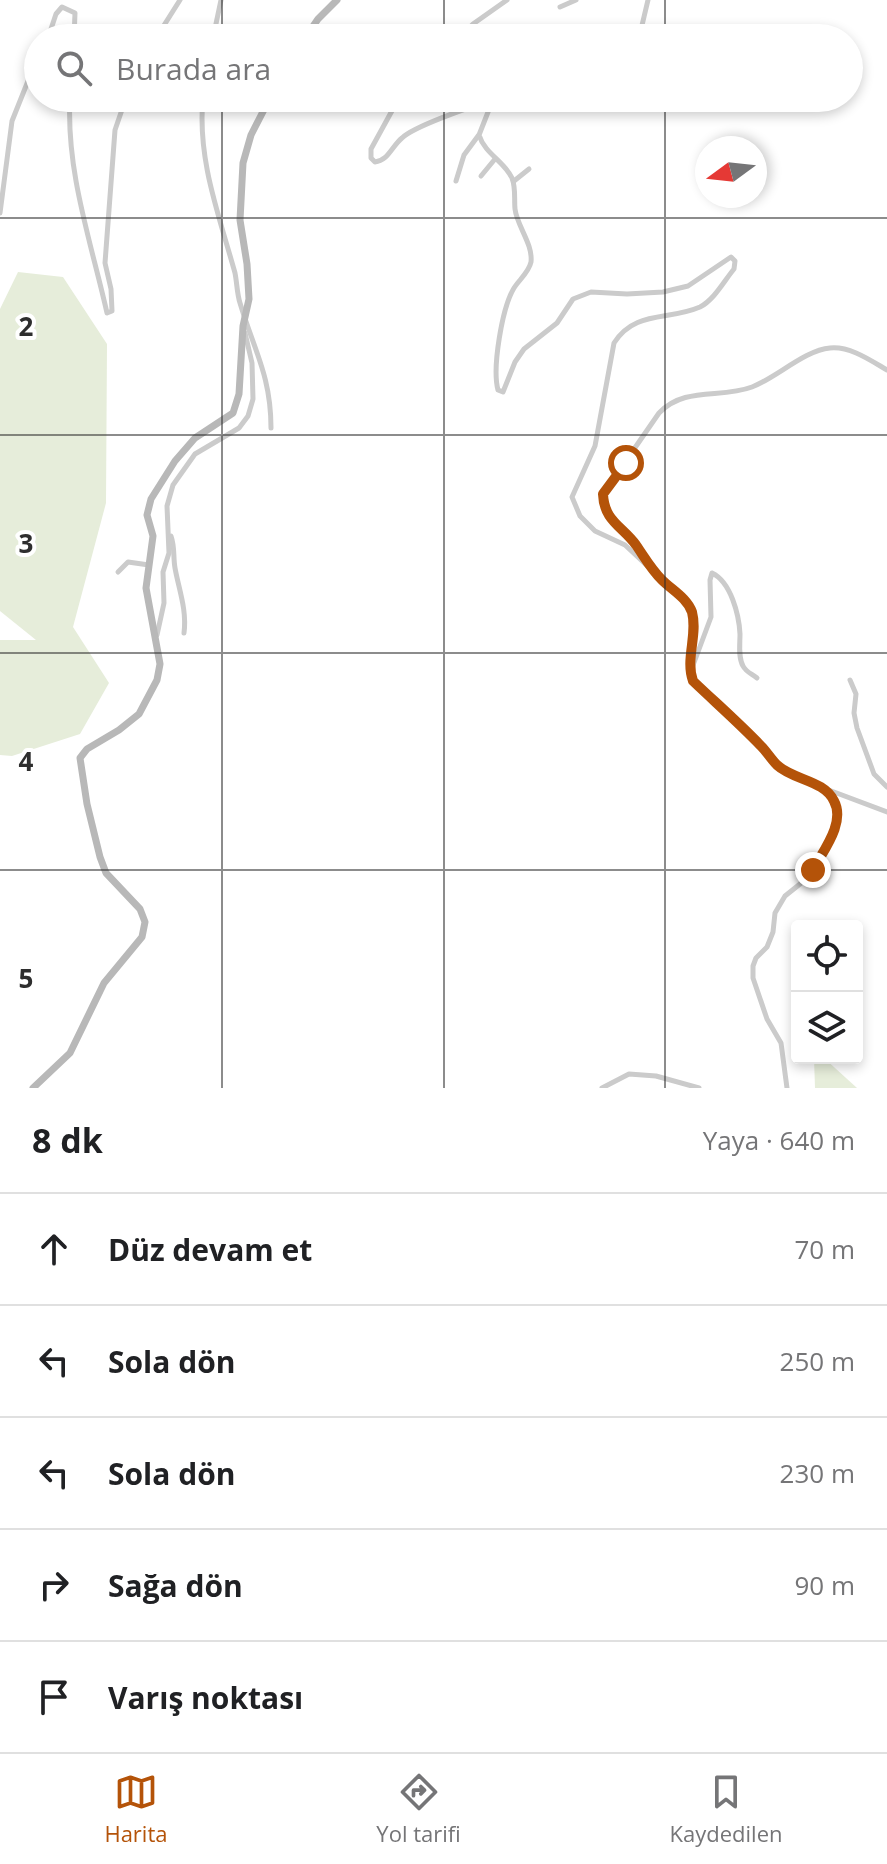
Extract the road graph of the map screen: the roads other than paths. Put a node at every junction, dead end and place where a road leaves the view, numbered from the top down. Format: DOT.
graph roads {
  1 [pos="180,0"];
  2 [pos="221,0"];
  3 [pos="337,0"];
  4 [pos="507,0"];
  5 [pos="576,0"];
  6 [pos="648,0"];
  7 [pos="560,7"];
  8 [pos="53,24"];
  9 [pos="75,24"];
  10 [pos="165,24"];
  11 [pos="216,24"];
  12 [pos="315,24"];
  13 [pos="473,24"];
  14 [pos="642,24"];
  15 [pos="24,91"];
  16 [pos="70,112"];
  17 [pos="121,112"];
  18 [pos="203,112"];
  19 [pos="263,112"];
  20 [pos="391,112"];
  21 [pos="461,112"];
  22 [pos="488,112"];
  23 [pos="479,135"];
  24 [pos="495,159"];
  25 [pos="529,169"];
  26 [pos="481,176"];
  27 [pos="456,181"];
  28 [pos="514,181"];
  29 [pos="0,213"];
  30 [pos="245,316"];
  31 [pos="243,326"];
  32 [pos="887,370"];
  33 [pos="271,428"];
  34 [pos="169,530"];
  35 [pos="642,557"];
  36 [pos="149,565"];
  37 [pos="118,572"];
  38 [pos="184,633"];
  39 [pos="156,640"];
  40 [pos="690,673"];
  41 [pos="757,678"];
  42 [pos="850,680"];
  43 [pos="821,787"];
  44 [pos="887,787"];
  45 [pos="887,812"];
  46 [pos="33,1088"];
  47 [pos="602,1088"];
  48 [pos="699,1088"];
  49 [pos="787,1088"];
  1 -- 10 [label="street"];
  2 -- 11 [label="street"];
  3 -- 12 [label="street"];
  4 -- 13 [label="street"];
  5 -- 7 [label="street"];
  6 -- 14 [label="street"];
  8 -- 9 [label="street"];
  15 -- 29 [label="street"];
  16 -- 17 [label="street"];
  18 -- 30 [label="street"];
  19 -- 30 [label="street"];
  20 -- 21 [label="street"];
  22 -- 23 [label="street"];
  23 -- 24 [label="street"];
  23 -- 27 [label="street"];
  24 -- 26 [label="street"];
  24 -- 28 [label="street"];
  25 -- 28 [label="street"];
  28 -- 35 [label="street"];
  30 -- 31 [label="street"];
  30 -- 33 [label="street"];
  31 -- 34 [label="street"];
  31 -- 36 [label="street"];
  32 -- 35 [label="street"];
  34 -- 38 [label="street"];
  34 -- 39 [label="street"];
  35 -- 40 [label="street"];
  36 -- 37 [label="street"];
  36 -- 39 [label="street"];
  39 -- 46 [label="street"];
  40 -- 41 [label="street"];
  40 -- 43 [label="street"];
  42 -- 44 [label="street"];
  43 -- 45 [label="street"];
  43 -- 49 [label="street"];
  47 -- 48 [label="street"];
}
